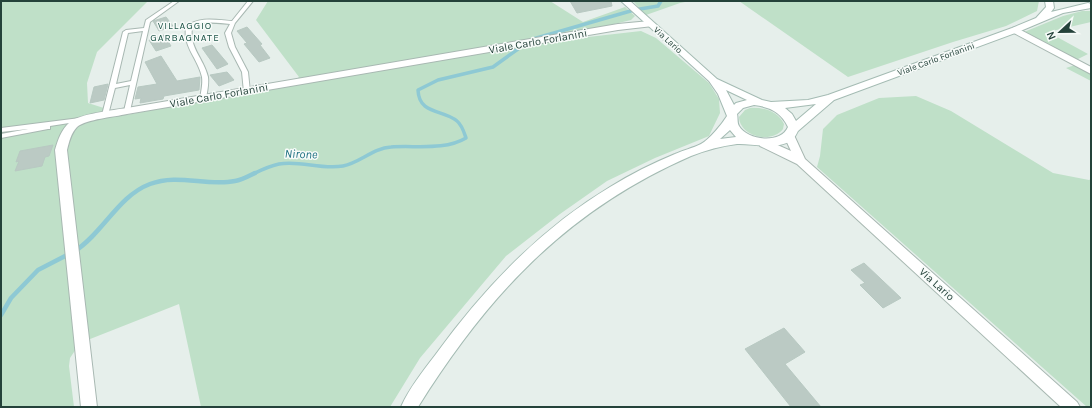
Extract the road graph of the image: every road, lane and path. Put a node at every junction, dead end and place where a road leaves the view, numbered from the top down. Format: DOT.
graph roads {
  1 [pos="177,1"];
  2 [pos="251,1"];
  3 [pos="1049,1"];
  4 [pos="1069,1"];
  5 [pos="630,6"];
  6 [pos="1089,7"];
  7 [pos="1039,19"];
  8 [pos="233,23"];
  9 [pos="650,24"];
  10 [pos="145,29"];
  11 [pos="1015,30"];
  12 [pos="1091,71"];
  13 [pos="712,79"];
  14 [pos="134,82"];
  15 [pos="113,86"];
  16 [pos="247,92"];
  17 [pos="831,97"];
  18 [pos="203,99"];
  19 [pos="766,104"];
  20 [pos="127,111"];
  21 [pos="106,115"];
  22 [pos="732,115"];
  23 [pos="87,118"];
  24 [pos="68,122"];
  25 [pos="1,130"];
  26 [pos="791,132"];
  27 [pos="1,136"];
  28 [pos="759,142"];
  29 [pos="706,145"];
  30 [pos="801,161"];
  31 [pos="89,407"];
  32 [pos="409,407"];
  33 [pos="1072,407"];
  1 -- 10 [label="lane"];
  2 -- 8 [label="lane"];
  3 -- 7 [label="street"];
  4 -- 6 [label="street"];
  5 -- 9 [label="street, Via Lario"];
  6 -- 7 [label="street, Viale Carlo Forlanini"];
  7 -- 11 [label="street, Viale Carlo Forlanini"];
  8 -- 16 [label="lane"];
  8 -- 18 [label="lane"];
  9 -- 13 [label="street, Via Lario"];
  9 -- 16 [label="street, Viale Carlo Forlanini"];
  10 -- 14 [label="lane"];
  10 -- 15 [label="lane"];
  11 -- 12 [label="street"];
  11 -- 17 [label="street, Viale Carlo Forlanini"];
  13 -- 19 [label="street, Via Lario"];
  13 -- 22 [label="street, Via Lario"];
  14 -- 15 [label="lane"];
  14 -- 20 [label="lane"];
  15 -- 21 [label="lane"];
  16 -- 18 [label="street, Viale Carlo Forlanini"];
  17 -- 19 [label="street, Viale Carlo Forlanini"];
  17 -- 26 [label="street, Viale Carlo Forlanini"];
  18 -- 20 [label="street, Viale Carlo Forlanini"];
  19 -- 22 [label="street"];
  19 -- 26 [label="street"];
  20 -- 21 [label="street, Viale Carlo Forlanini"];
  21 -- 23 [label="street, Viale Carlo Forlanini"];
  22 -- 28 [label="street"];
  22 -- 29 [label="street"];
  23 -- 24 [label="lane"];
  23 -- 31 [label="street, Viale Carlo Forlanini"];
  24 -- 25 [label="lane"];
  24 -- 27 [label="lane"];
  26 -- 28 [label="street"];
  26 -- 30 [label="street, Via Lario"];
  28 -- 29 [label="street"];
  28 -- 30 [label="street, Via Lario"];
  29 -- 32 [label="street"];
  30 -- 33 [label="street, Via Lario"];
}
